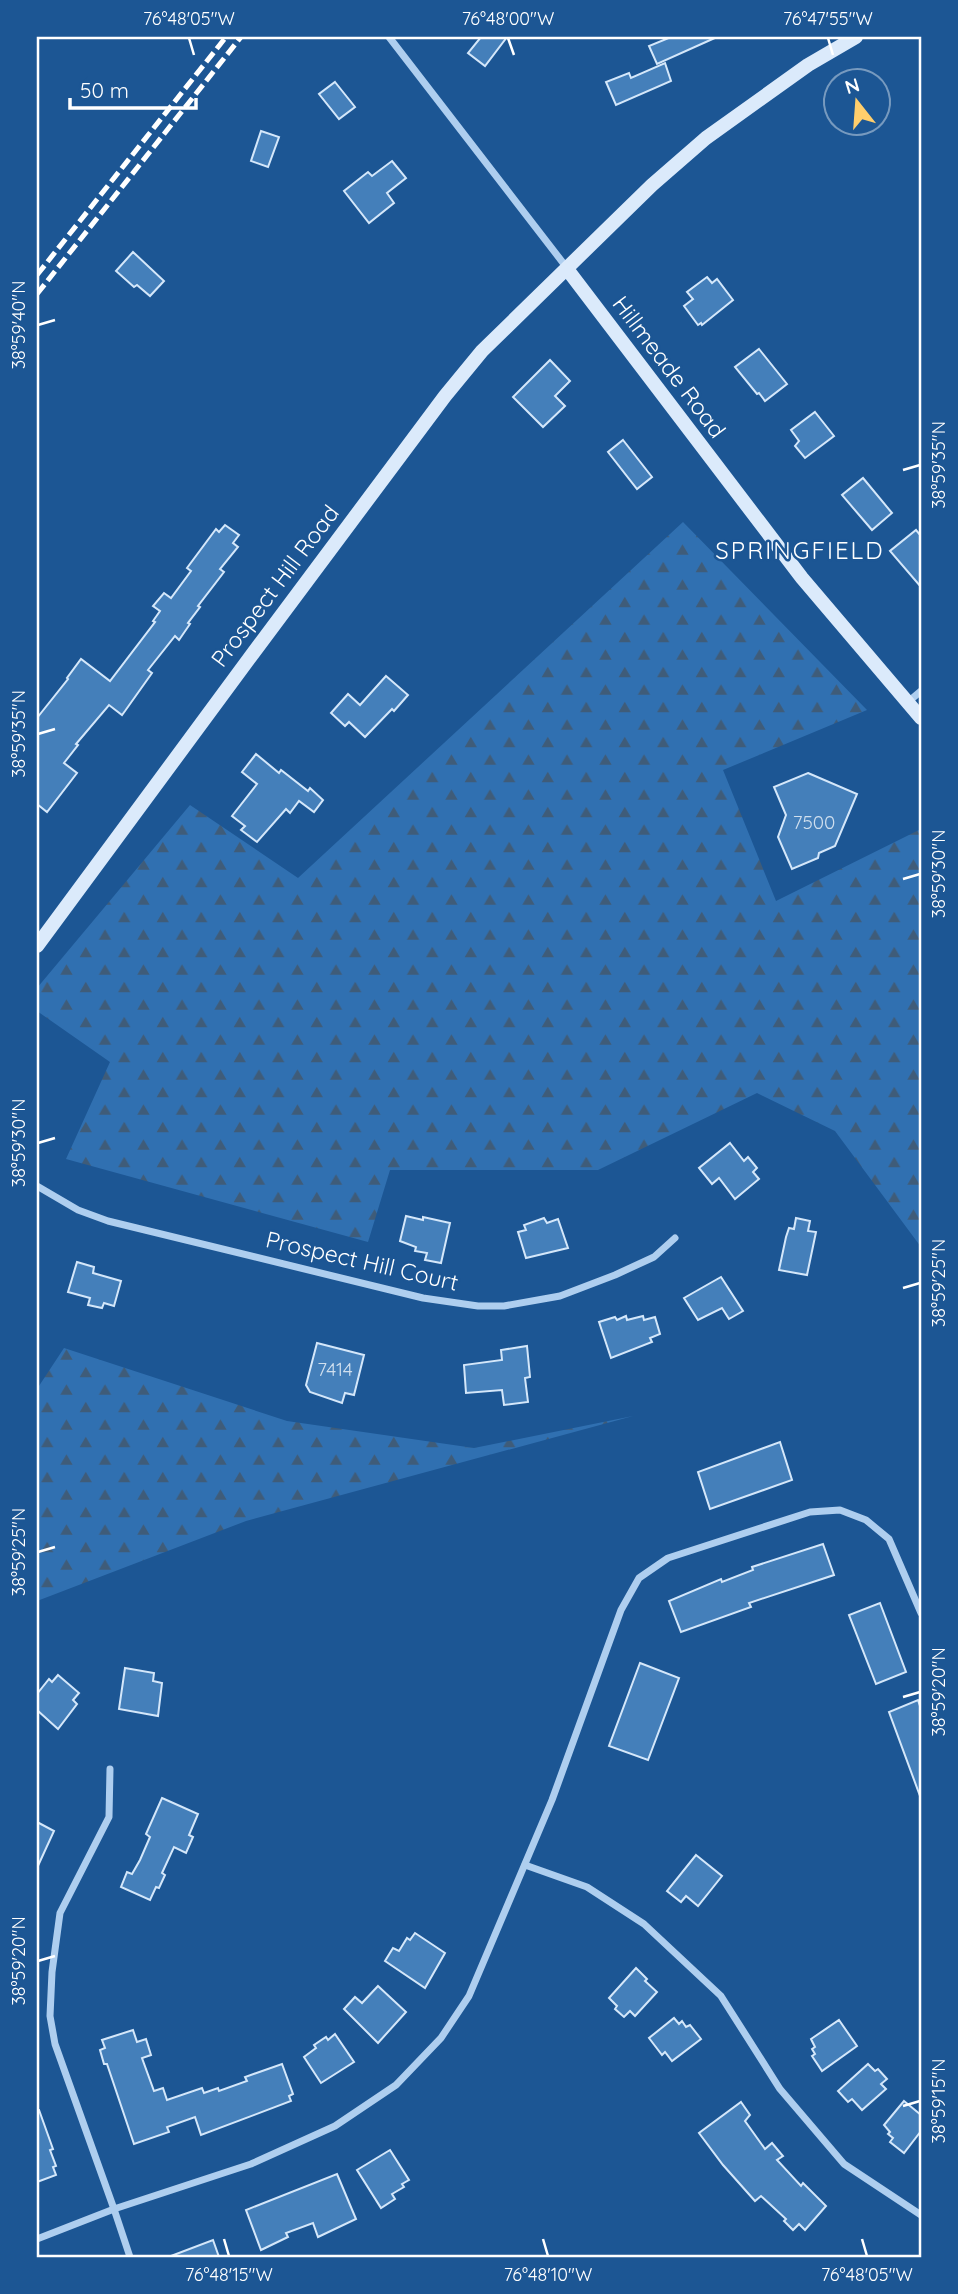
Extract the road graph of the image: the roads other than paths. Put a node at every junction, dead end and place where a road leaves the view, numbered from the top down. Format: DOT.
graph roads {
  1 [pos="389,37"];
  2 [pos="856,37"];
  3 [pos="567,269"];
  4 [pos="921,691"];
  5 [pos="908,702"];
  6 [pos="921,718"];
  7 [pos="37,946"];
  8 [pos="37,1186"];
  9 [pos="675,1238"];
  10 [pos="921,1613"];
  11 [pos="110,1769"];
  12 [pos="525,1865"];
  13 [pos="114,2209"];
  14 [pos="921,2215"];
  15 [pos="37,2239"];
  16 [pos="130,2257"];
  1 -- 3 [label="street, Hillmeade Road"];
  2 -- 3 [label="street, Prospect Hill Road"];
  3 -- 5 [label="street, Hillmeade Road"];
  3 -- 7 [label="street, Prospect Hill Road"];
  4 -- 5 [label="street"];
  5 -- 6 [label="street, Hillmeade Road"];
  8 -- 9 [label="street, Prospect Hill Court"];
  10 -- 12 [label="street"];
  11 -- 13 [label="street"];
  12 -- 13 [label="street"];
  12 -- 14 [label="street"];
  13 -- 15 [label="street"];
  13 -- 16 [label="street"];
}
